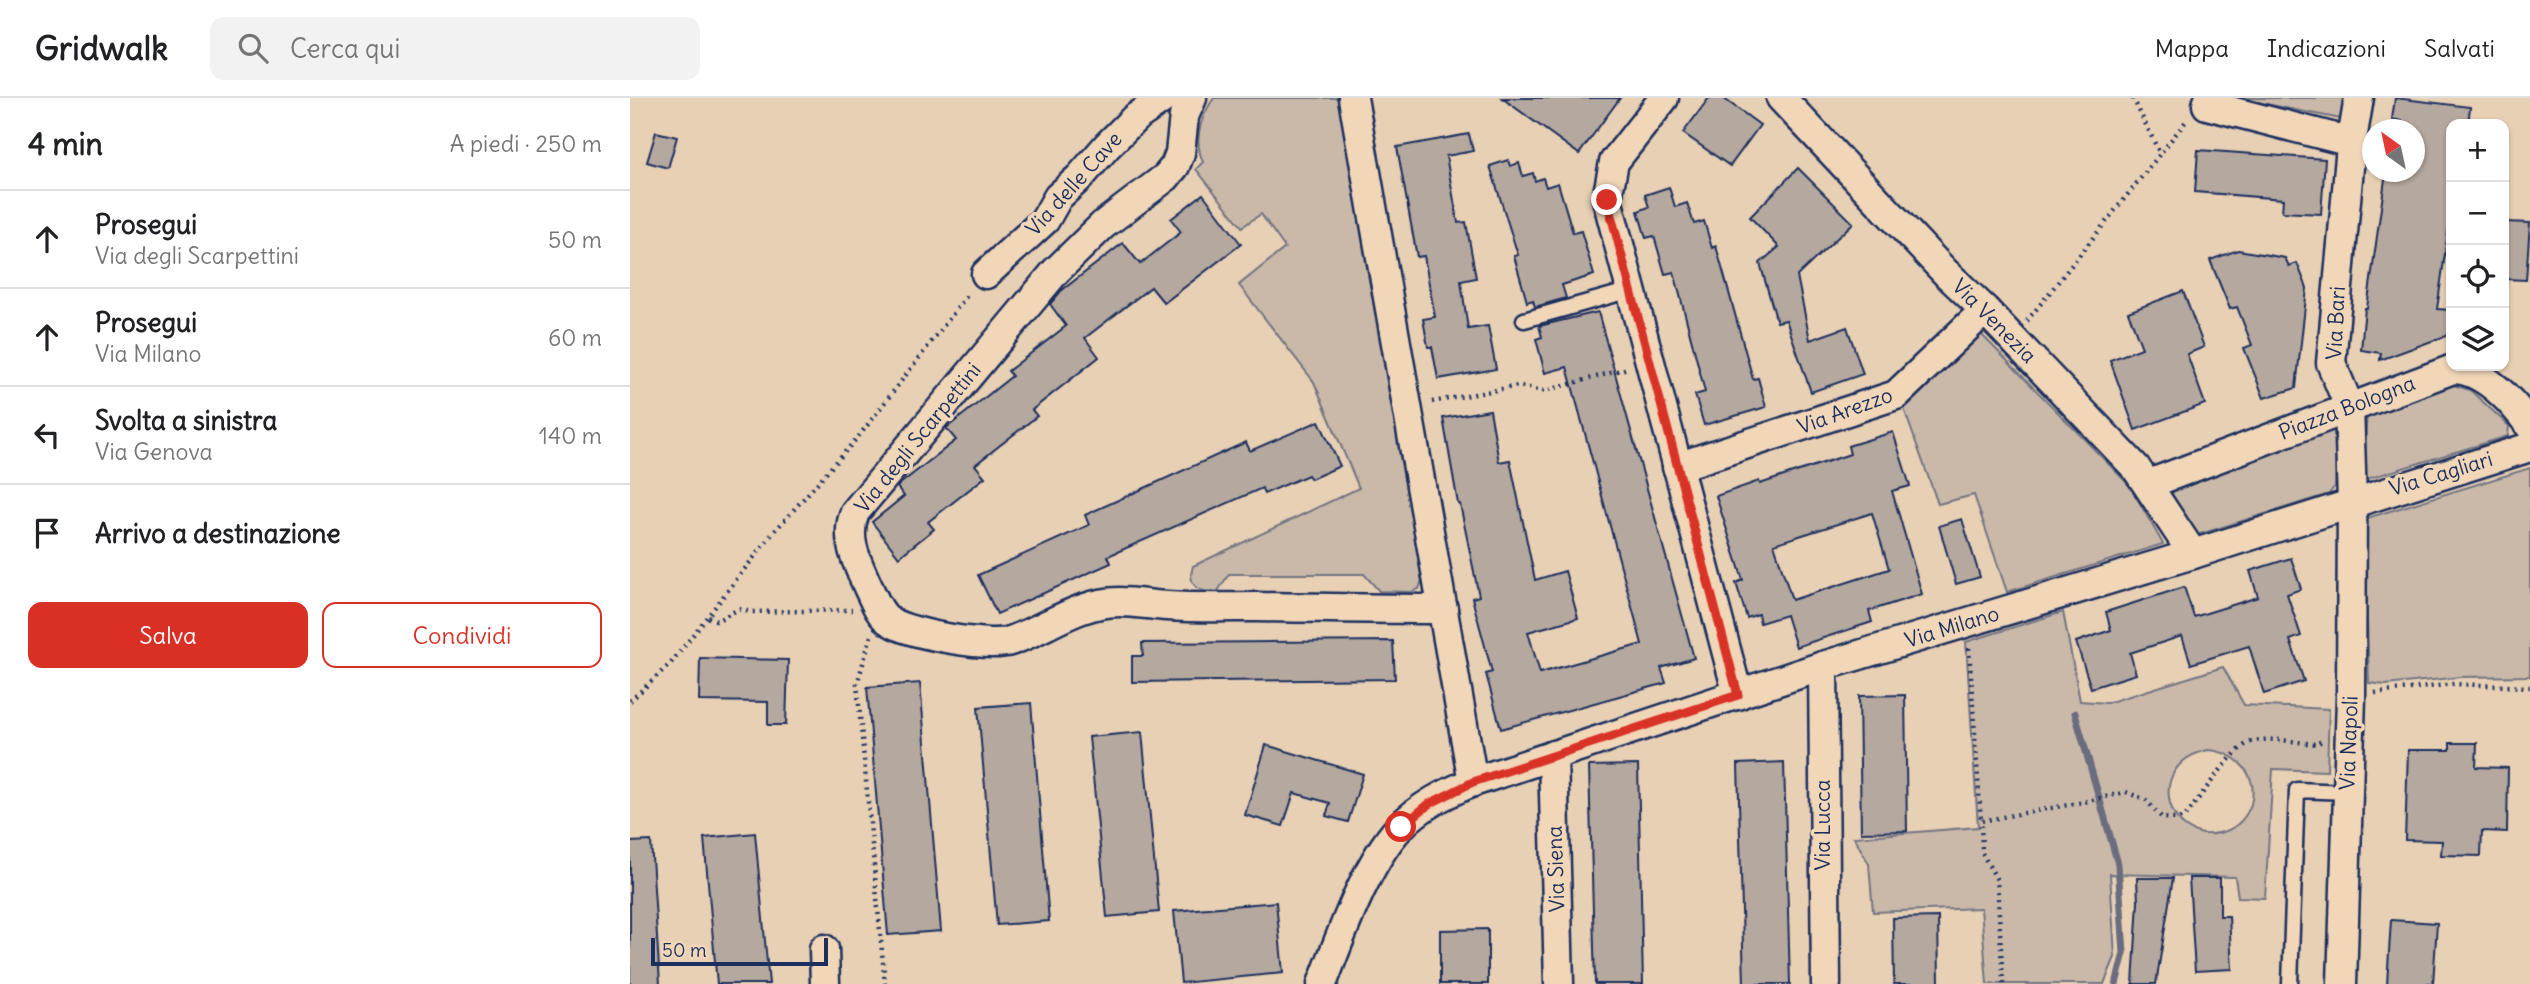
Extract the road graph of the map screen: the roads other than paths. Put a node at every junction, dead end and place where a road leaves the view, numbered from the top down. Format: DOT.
graph roads {
  1 [pos="1164,98"];
  2 [pos="1192,98"];
  3 [pos="1353,98"];
  4 [pos="1664,98"];
  5 [pos="1781,98"];
  6 [pos="2359,98"];
  7 [pos="2208,102"];
  8 [pos="2351,142"];
  9 [pos="986,274"];
  10 [pos="1631,290"];
  11 [pos="1985,310"];
  12 [pos="1524,320"];
  13 [pos="2349,406"];
  14 [pos="2530,426"];
  15 [pos="2530,447"];
  16 [pos="1677,467"];
  17 [pos="2149,484"];
  18 [pos="2352,502"];
  19 [pos="2193,554"];
  20 [pos="1443,610"];
  21 [pos="1823,666"];
  22 [pos="1738,695"];
  23 [pos="1553,755"];
  24 [pos="1473,782"];
  25 [pos="2347,792"];
  26 [pos="824,949"];
  27 [pos="825,984"];
  28 [pos="1322,984"];
  29 [pos="1559,984"];
  30 [pos="1826,984"];
  31 [pos="2290,984"];
  32 [pos="2342,984"];
  1 -- 9 [label="street, Via delle Cave"];
  2 -- 20 [label="street, Via degli Scarpettini"];
  3 -- 20 [label="street"];
  4 -- 10 [label="street"];
  5 -- 11 [label="street, Via Venezia"];
  6 -- 8 [label="street, Via Bari"];
  7 -- 8 [label="street"];
  8 -- 13 [label="street, Via Bari"];
  10 -- 12 [label="lane"];
  10 -- 16 [label="street"];
  11 -- 16 [label="street, Via Arezzo"];
  11 -- 17 [label="street, Via Venezia"];
  13 -- 14 [label="street, Piazza Bologna"];
  13 -- 17 [label="street, Piazza Bologna"];
  13 -- 18 [label="street, Via Bari"];
  15 -- 18 [label="street, Via Cagliari"];
  16 -- 22 [label="street"];
  17 -- 19 [label="street, Via Venezia"];
  18 -- 19 [label="street, Via Milano"];
  18 -- 25 [label="street, Via Napoli"];
  19 -- 21 [label="street, Via Milano"];
  20 -- 24 [label="street"];
  21 -- 22 [label="street, Via Milano"];
  21 -- 30 [label="street, Via Lucca"];
  22 -- 23 [label="street, Via Milano"];
  23 -- 24 [label="street"];
  23 -- 29 [label="street, Via Siena"];
  24 -- 28 [label="street"];
  25 -- 31 [label="lane"];
  25 -- 32 [label="street, Via Napoli"];
  26 -- 27 [label="street"];
}
